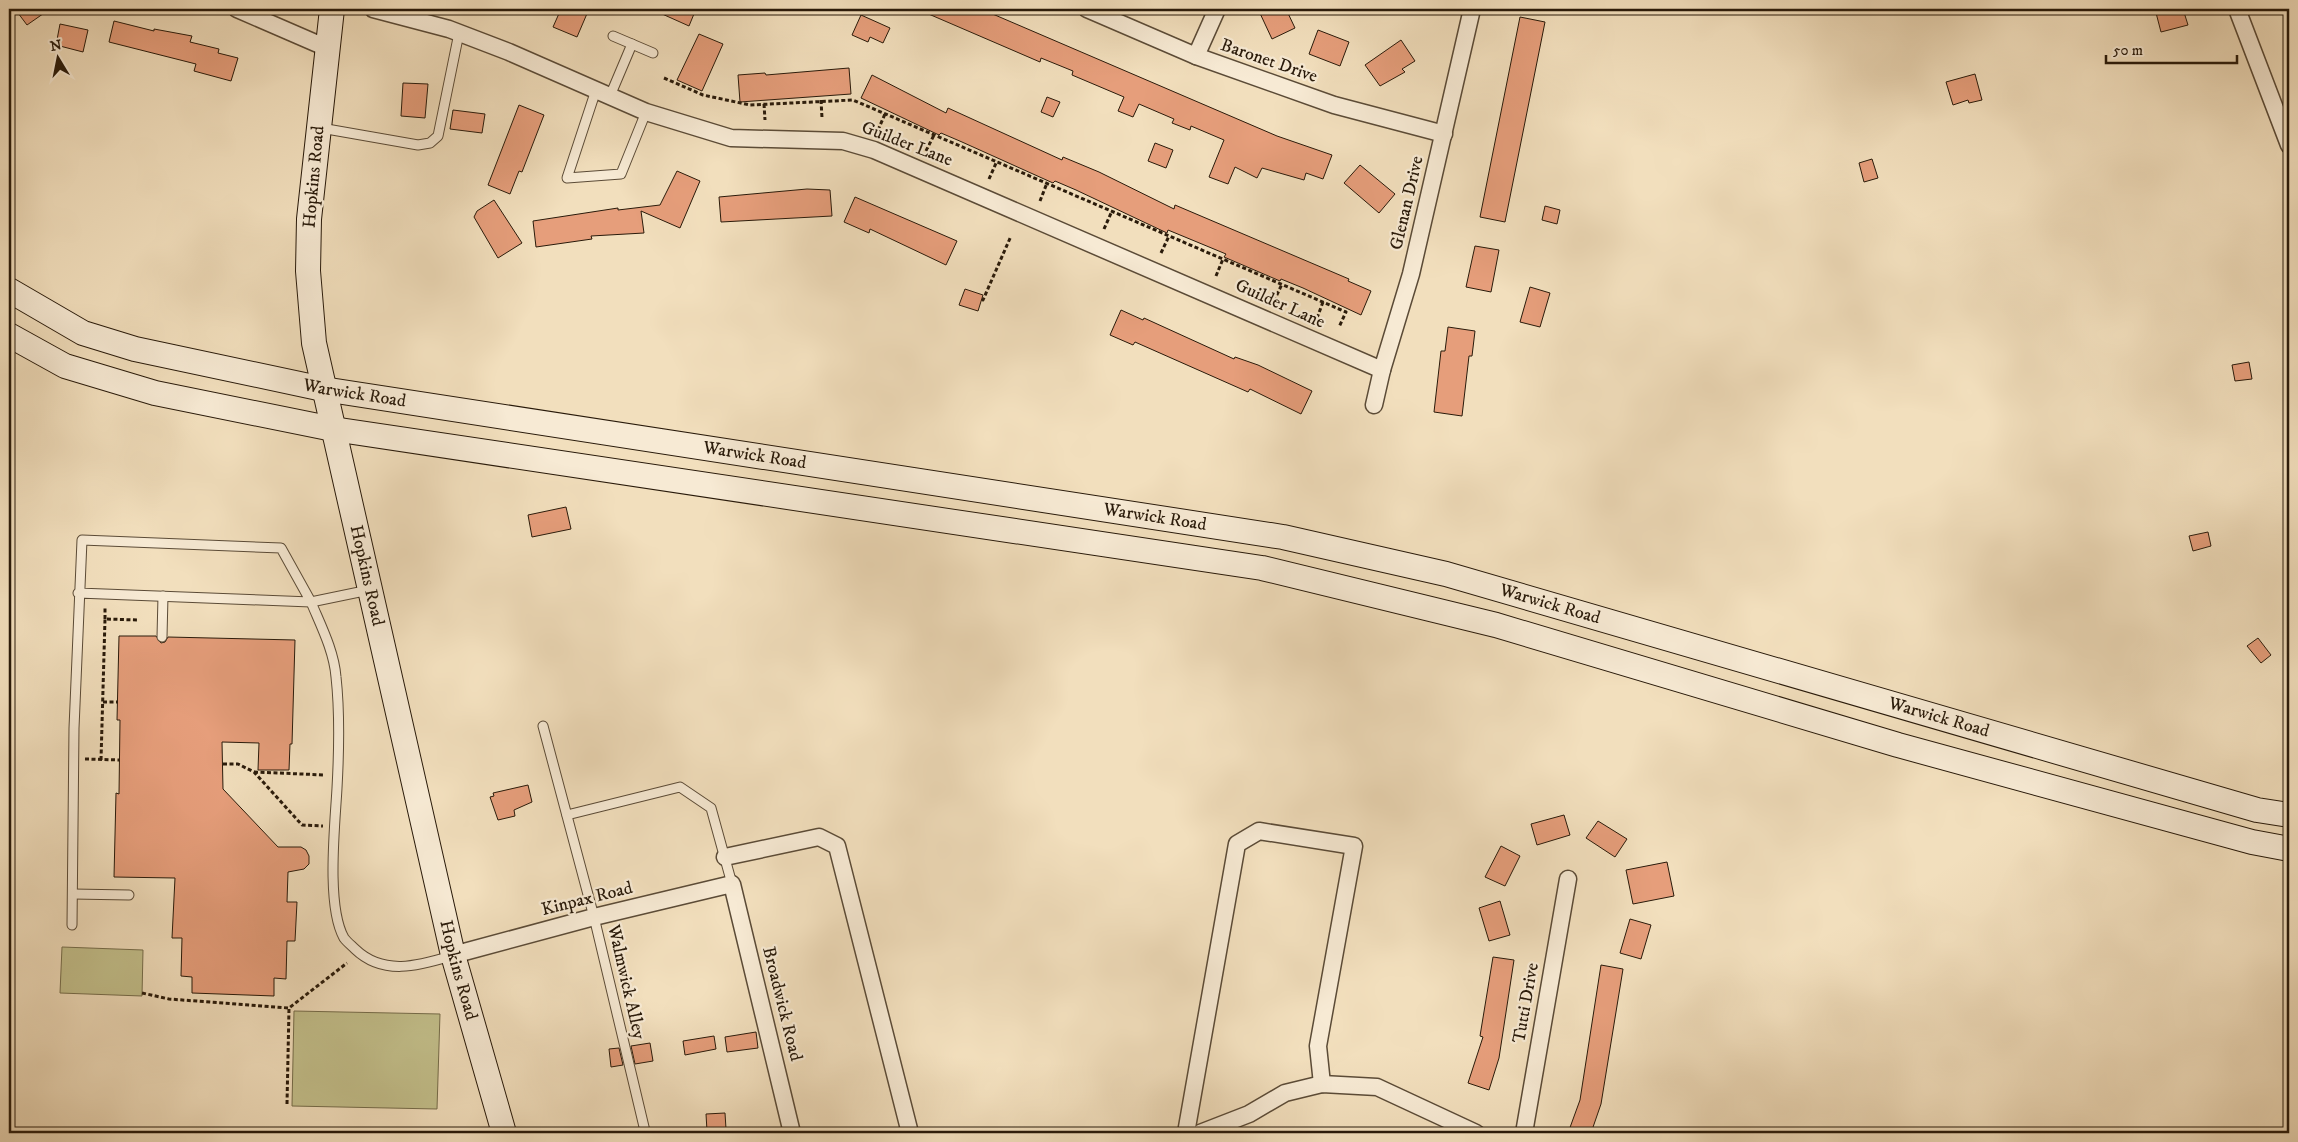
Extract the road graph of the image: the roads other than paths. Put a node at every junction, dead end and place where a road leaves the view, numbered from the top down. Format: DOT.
graph roads {
  1 [pos="237,9"];
  2 [pos="332,9"];
  3 [pos="373,9"];
  4 [pos="1087,9"];
  5 [pos="1217,9"];
  6 [pos="1472,9"];
  7 [pos="2237,9"];
  8 [pos="459,33"];
  9 [pos="613,36"];
  10 [pos="632,44"];
  11 [pos="327,48"];
  12 [pos="653,53"];
  13 [pos="1196,56"];
  14 [pos="603,93"];
  15 [pos="646,112"];
  16 [pos="318,128"];
  17 [pos="1444,134"];
  18 [pos="2289,145"];
  19 [pos="9,290"];
  20 [pos="9,335"];
  21 [pos="1382,370"];
  22 [pos="323,389"];
  23 [pos="1374,405"];
  24 [pos="333,429"];
  25 [pos="370,590"];
  26 [pos="78,593"];
  27 [pos="163,596"];
  28 [pos="312,602"];
  29 [pos="162,637"];
  30 [pos="543,726"];
  31 [pos="567,815"];
  32 [pos="2289,815"];
  33 [pos="2289,849"];
  34 [pos="725,858"];
  35 [pos="1568,879"];
  36 [pos="732,884"];
  37 [pos="73,894"];
  38 [pos="129,895"];
  39 [pos="594,917"];
  40 [pos="72,925"];
  41 [pos="453,955"];
  42 [pos="1322,1084"];
  43 [pos="645,1131"];
  44 [pos="504,1133"];
  45 [pos="792,1133"];
  46 [pos="910,1133"];
  47 [pos="1186,1133"];
  48 [pos="1200,1133"];
  49 [pos="1476,1133"];
  50 [pos="1524,1133"];
  1 -- 11 [label="street"];
  2 -- 11 [label="main road, Hopkins Road"];
  3 -- 8 [label="street, Guilder Lane"];
  4 -- 13 [label="street, Baronet Drive"];
  5 -- 13 [label="street"];
  6 -- 17 [label="street, Glenan Drive"];
  7 -- 18 [label="street"];
  8 -- 14 [label="street, Guilder Lane"];
  8 -- 16 [label="lane"];
  9 -- 10 [label="lane"];
  10 -- 12 [label="lane"];
  10 -- 14 [label="lane"];
  11 -- 16 [label="main road, Hopkins Road"];
  13 -- 17 [label="street, Baronet Drive"];
  14 -- 15 [label="street, Guilder Lane"];
  14 -- 15 [label="lane"];
  15 -- 21 [label="street, Guilder Lane"];
  16 -- 22 [label="main road, Hopkins Road"];
  17 -- 21 [label="street, Glenan Drive"];
  19 -- 22 [label="main road, Warwick Road"];
  20 -- 24 [label="main road, Warwick Road"];
  21 -- 23 [label="street, Glenan Drive"];
  22 -- 24 [label="main road, Hopkins Road"];
  22 -- 32 [label="main road, Warwick Road"];
  24 -- 25 [label="main road, Hopkins Road"];
  24 -- 33 [label="main road, Warwick Road"];
  25 -- 28 [label="lane"];
  25 -- 41 [label="main road, Hopkins Road"];
  26 -- 27 [label="lane"];
  26 -- 28 [label="lane"];
  26 -- 37 [label="lane"];
  27 -- 28 [label="lane"];
  27 -- 29 [label="lane"];
  28 -- 41 [label="lane"];
  30 -- 31 [label="lane, Walmwick Alley"];
  31 -- 34 [label="lane"];
  31 -- 39 [label="lane, Walmwick Alley"];
  34 -- 36 [label="lane"];
  34 -- 46 [label="street"];
  35 -- 50 [label="street, Tutti Drive"];
  36 -- 39 [label="street, Kinpax Road"];
  36 -- 45 [label="street, Broadwick Road"];
  37 -- 38 [label="lane"];
  37 -- 40 [label="lane"];
  39 -- 41 [label="street, Kinpax Road"];
  39 -- 43 [label="lane, Walmwick Alley"];
  41 -- 44 [label="main road, Hopkins Road"];
  42 -- 47 [label="street"];
  42 -- 48 [label="street"];
  42 -- 49 [label="street"];
}
